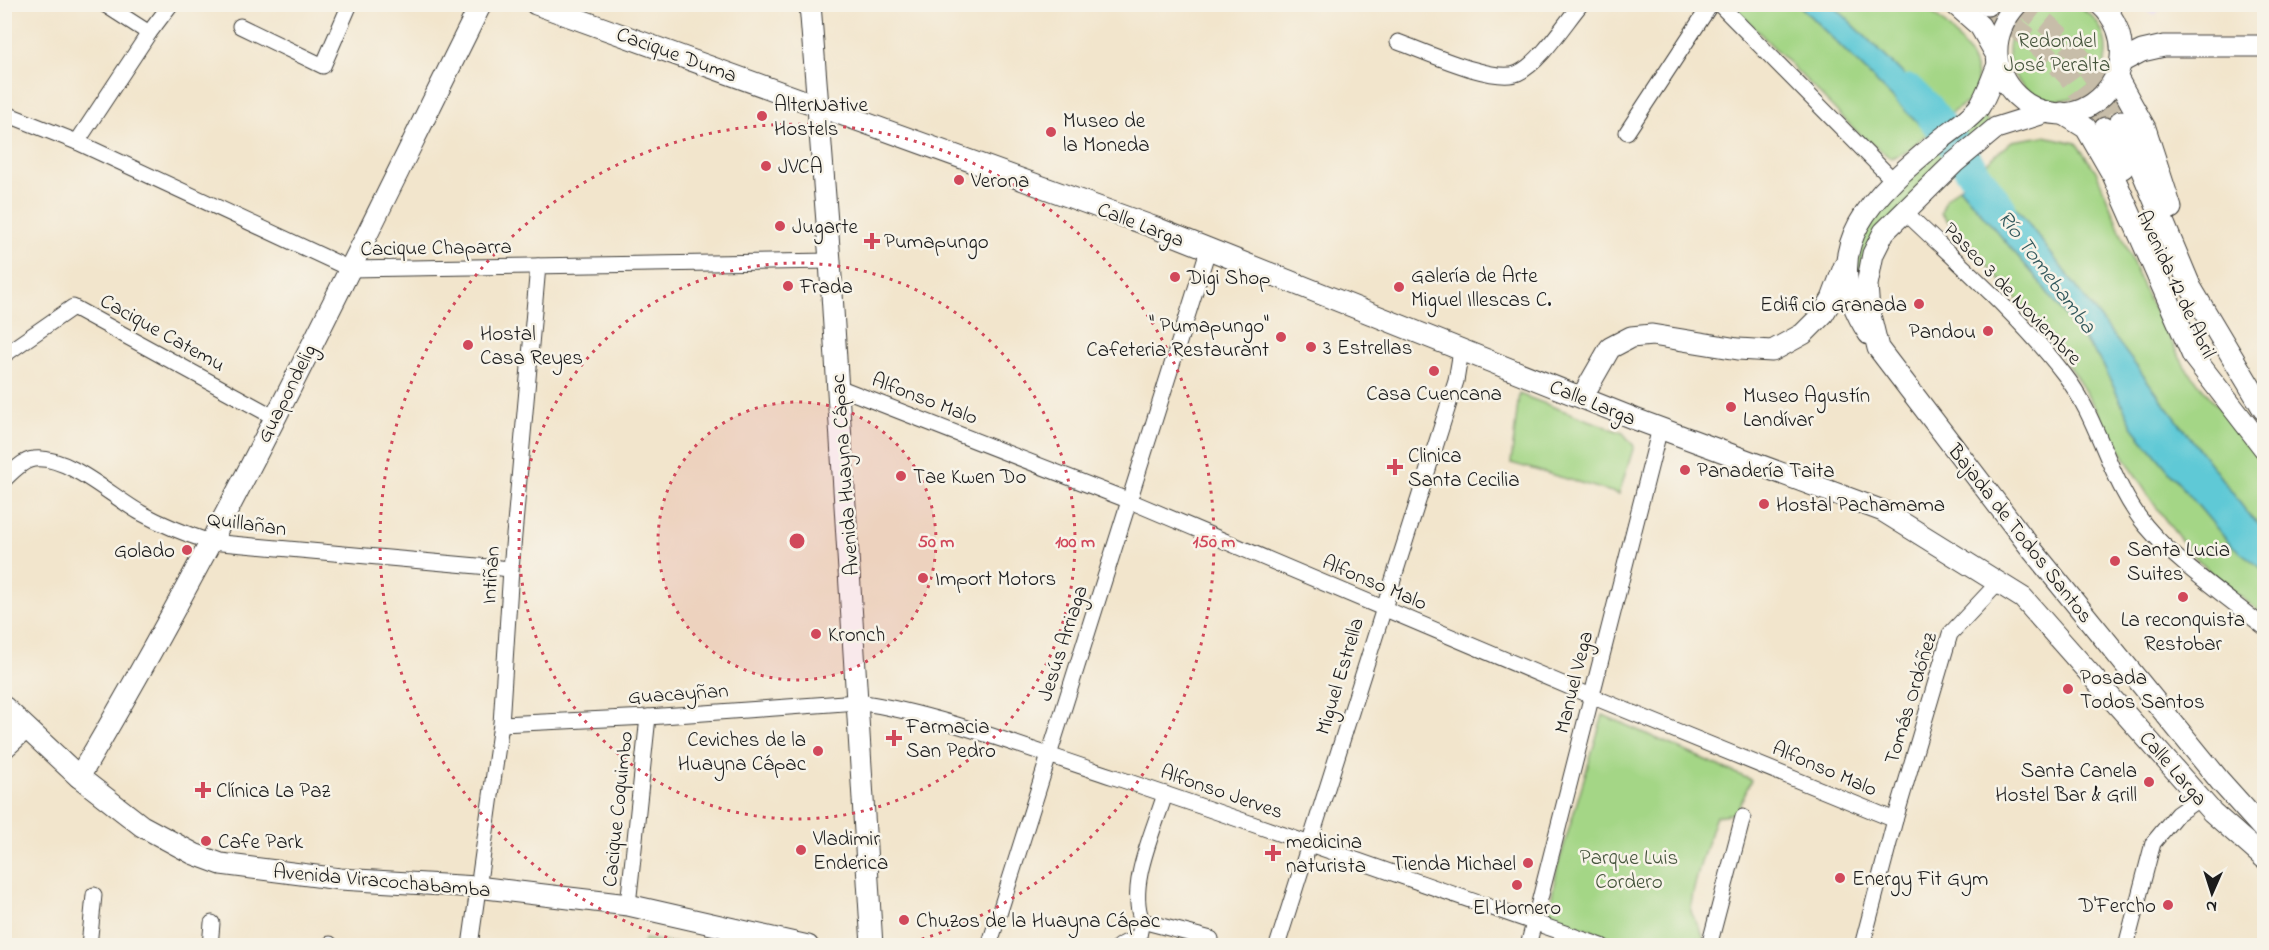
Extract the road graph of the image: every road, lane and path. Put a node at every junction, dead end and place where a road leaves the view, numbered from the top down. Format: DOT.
graph roads {
  1 [pos="104,4"];
  2 [pos="171,4"];
  3 [pos="350,4"];
  4 [pos="481,4"];
  5 [pos="536,4"];
  6 [pos="810,4"];
  7 [pos="1581,4"];
  8 [pos="1711,4"];
  9 [pos="1719,4"];
  10 [pos="1955,4"];
  11 [pos="2018,4"];
  12 [pos="2100,4"];
  13 [pos="2112,13"];
  14 [pos="240,26"];
  15 [pos="149,33"];
  16 [pos="1398,42"];
  17 [pos="2265,46"];
  18 [pos="1997,59"];
  19 [pos="2118,69"];
  20 [pos="818,104"];
  21 [pos="4,113"];
  22 [pos="2054,113"];
  23 [pos="1627,132"];
  24 [pos="77,142"];
  25 [pos="1892,179"];
  26 [pos="1904,211"];
  27 [pos="1208,250"];
  28 [pos="1846,259"];
  29 [pos="830,261"];
  30 [pos="538,266"];
  31 [pos="350,269"];
  32 [pos="1878,348"];
  33 [pos="2225,348"];
  34 [pos="1461,351"];
  35 [pos="4,355"];
  36 [pos="838,387"];
  37 [pos="1582,397"];
  38 [pos="2265,410"];
  39 [pos="274,417"];
  40 [pos="1660,428"];
  41 [pos="2265,431"];
  42 [pos="2265,448"];
  43 [pos="4,480"];
  44 [pos="1130,501"];
  45 [pos="210,542"];
  46 [pos="511,569"];
  47 [pos="1998,583"];
  48 [pos="1383,608"];
  49 [pos="2265,627"];
  50 [pos="1592,696"];
  51 [pos="858,702"];
  52 [pos="4,707"];
  53 [pos="648,717"];
  54 [pos="501,724"];
  55 [pos="26,728"];
  56 [pos="4,748"];
  57 [pos="1048,756"];
  58 [pos="80,777"];
  59 [pos="1165,794"];
  60 [pos="2200,798"];
  61 [pos="1743,817"];
  62 [pos="1895,820"];
  63 [pos="2265,830"];
  64 [pos="1310,842"];
  65 [pos="2265,858"];
  66 [pos="477,887"];
  67 [pos="94,895"];
  68 [pos="628,905"];
  69 [pos="1142,921"];
  70 [pos="1534,922"];
  71 [pos="213,923"];
  72 [pos="1211,939"];
  73 [pos="88,945"];
  74 [pos="210,945"];
  75 [pos="470,945"];
  76 [pos="808,945"];
  77 [pos="872,945"];
  78 [pos="989,945"];
  79 [pos="1119,945"];
  80 [pos="1277,945"];
  81 [pos="1528,945"];
  82 [pos="1602,945"];
  83 [pos="1708,945"];
  84 [pos="1862,945"];
  85 [pos="2126,945"];
  1 -- 15 [label="street"];
  2 -- 15 [label="street"];
  3 -- 14 [label="street"];
  4 -- 31 [label="street, Guapondelig"];
  5 -- 20 [label="street, Cacique Duma"];
  6 -- 20 [label="street, Avenida Huayna Cápac"];
  7 -- 16 [label="street"];
  8 -- 23 [label="street"];
  9 -- 25 [label="street"];
  10 -- 18 [label="street"];
  11 -- 18 [label="street"];
  12 -- 13 [label="street"];
  13 -- 19 [label="street"];
  15 -- 24 [label="street"];
  17 -- 19 [label="street"];
  18 -- 22 [label="street"];
  18 -- 25 [label="street"];
  19 -- 22 [label="street"];
  19 -- 33 [label="street"];
  20 -- 27 [label="street, Calle Larga"];
  20 -- 29 [label="street, Avenida Huayna Cápac"];
  21 -- 24 [label="street, Cacique Chaparra"];
  22 -- 26 [label="street, Bajada de Todos Santos"];
  22 -- 42 [label="street"];
  24 -- 31 [label="street, Cacique Chaparra"];
  25 -- 28 [label="street"];
  26 -- 32 [label="street, Bajada de Todos Santos"];
  26 -- 49 [label="street, Paseo 3 de Noviembre"];
  27 -- 34 [label="street, Calle Larga"];
  27 -- 44 [label="street, Jesús Arriaga"];
  28 -- 32 [label="street"];
  28 -- 37 [label="street"];
  29 -- 30 [label="street, Cacique Chaparra"];
  29 -- 36 [label="street, Avenida Huayna Cápac"];
  30 -- 31 [label="street, Cacique Chaparra"];
  30 -- 46 [label="street, Intiñan"];
  31 -- 39 [label="street, Guapondelig"];
  32 -- 63 [label="street, Bajada de Todos Santos"];
  33 -- 38 [label="street, Avenida 12 de Abril"];
  33 -- 41 [label="street, Avenida 12 de Abril"];
  34 -- 37 [label="street, Calle Larga"];
  34 -- 48 [label="street, Miguel Estrella"];
  35 -- 39 [label="street, Cacique Catemu"];
  36 -- 44 [label="street, Alfonso Malo"];
  36 -- 51 [label="street, Avenida Huayna Cápac"];
  37 -- 40 [label="street, Calle Larga"];
  39 -- 45 [label="street, Guapondelig"];
  40 -- 47 [label="street, Calle Larga"];
  40 -- 50 [label="street, Manuel Vega"];
  43 -- 45 [label="street, Quillañan"];
  44 -- 48 [label="street, Alfonso Malo"];
  44 -- 57 [label="street, Jesús Arriaga"];
  45 -- 46 [label="street, Quillañan"];
  45 -- 58 [label="street, Guapondelig"];
  46 -- 54 [label="street, Intiñan"];
  47 -- 60 [label="street, Calle Larga"];
  47 -- 62 [label="street, Tomás Ordóñez"];
  48 -- 50 [label="street, Alfonso Malo"];
  48 -- 64 [label="street, Miguel Estrella"];
  50 -- 62 [label="street, Alfonso Malo"];
  50 -- 70 [label="street, Manuel Vega"];
  51 -- 53 [label="street, Guacayñan"];
  51 -- 57 [label="street, Alfonso Jerves"];
  51 -- 77 [label="street, Avenida Huayna Cápac"];
  52 -- 55 [label="street, Avenida Viracochabamba"];
  53 -- 54 [label="street, Guacayñan"];
  53 -- 68 [label="street, Cacique Coquimbo"];
  54 -- 66 [label="street, Intiñan"];
  55 -- 56 [label="street"];
  55 -- 58 [label="street, Avenida Viracochabamba"];
  57 -- 59 [label="street, Alfonso Jerves"];
  57 -- 78 [label="street, Jesús Arriaga"];
  58 -- 66 [label="street, Avenida Viracochabamba"];
  59 -- 64 [label="street, Alfonso Jerves"];
  59 -- 69 [label="street"];
  60 -- 65 [label="street, Calle Larga"];
  60 -- 85 [label="street"];
  61 -- 83 [label="street"];
  62 -- 84 [label="street, Tomás Ordóñez"];
  64 -- 70 [label="street, Alfonso Jerves"];
  64 -- 80 [label="street, Miguel Estrella"];
  66 -- 68 [label="street, Avenida Viracochabamba"];
  66 -- 75 [label="street, Intiñan"];
  67 -- 73 [label="street"];
  68 -- 76 [label="street, Avenida Viracochabamba"];
  69 -- 72 [label="street"];
  69 -- 79 [label="street"];
  70 -- 81 [label="street, Manuel Vega"];
  70 -- 82 [label="street, Alfonso Jerves"];
  71 -- 74 [label="street"];
}
